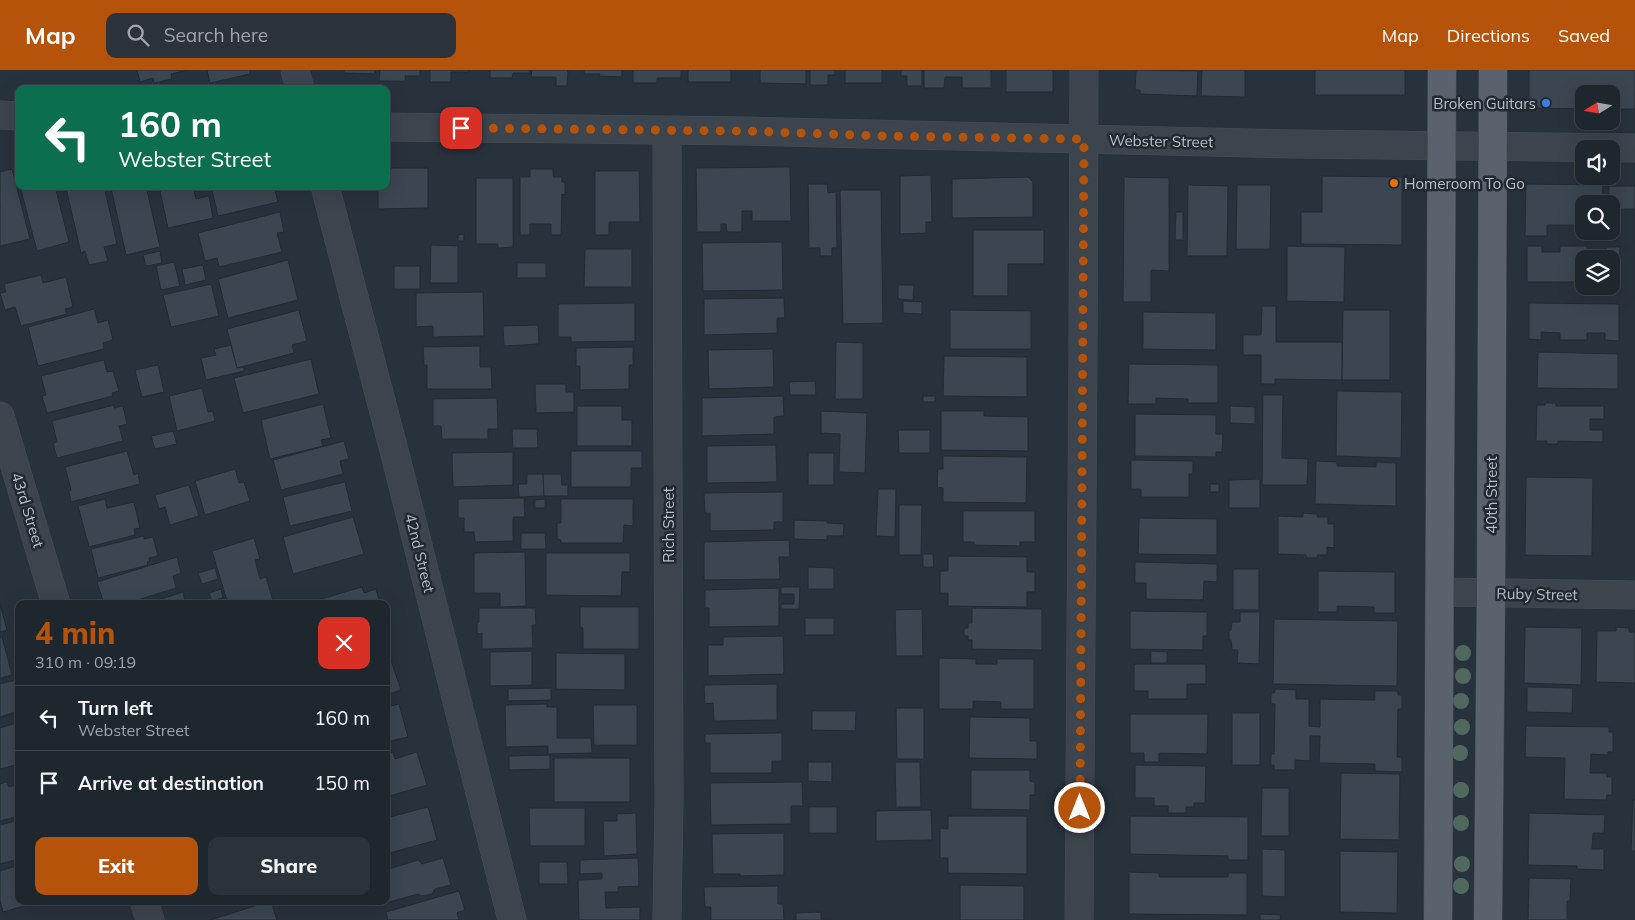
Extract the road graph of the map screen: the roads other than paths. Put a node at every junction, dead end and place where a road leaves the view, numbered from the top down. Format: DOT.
graph roads {
  1 [pos="295,70"];
  2 [pos="1084,70"];
  3 [pos="1442,70"];
  4 [pos="1493,70"];
  5 [pos="299,85"];
  6 [pos="0,115"];
  7 [pos="15,116"];
  8 [pos="390,127"];
  9 [pos="667,130"];
  10 [pos="1084,139"];
  11 [pos="1442,146"];
  12 [pos="1493,147"];
  13 [pos="1635,148"];
  14 [pos="326,190"];
  15 [pos="0,416"];
  16 [pos="1440,592"];
  17 [pos="1491,593"];
  18 [pos="1635,595"];
  19 [pos="55,600"];
  20 [pos="145,905"];
  21 [pos="150,920"];
  22 [pos="512,920"];
  23 [pos="667,920"];
  24 [pos="1079,920"];
  25 [pos="1438,920"];
  26 [pos="1488,920"];
  1 -- 5 [label="street"];
  2 -- 10 [label="street"];
  3 -- 11 [label="main road"];
  4 -- 12 [label="main road, 40th Street"];
  6 -- 7 [label="street"];
  8 -- 9 [label="street, Webster Street"];
  9 -- 10 [label="street, Webster Street"];
  9 -- 23 [label="street, Rich Street"];
  10 -- 11 [label="street, Webster Street"];
  10 -- 24 [label="street"];
  11 -- 12 [label="street, Webster Street"];
  11 -- 16 [label="main road"];
  12 -- 13 [label="street, Webster Street"];
  12 -- 17 [label="main road, 40th Street"];
  14 -- 22 [label="street, 42nd Street"];
  15 -- 19 [label="street, 43rd Street"];
  16 -- 17 [label="street, Ruby Street"];
  16 -- 25 [label="main road"];
  17 -- 18 [label="street, Ruby Street"];
  17 -- 26 [label="main road, 40th Street"];
  20 -- 21 [label="street"];
}
